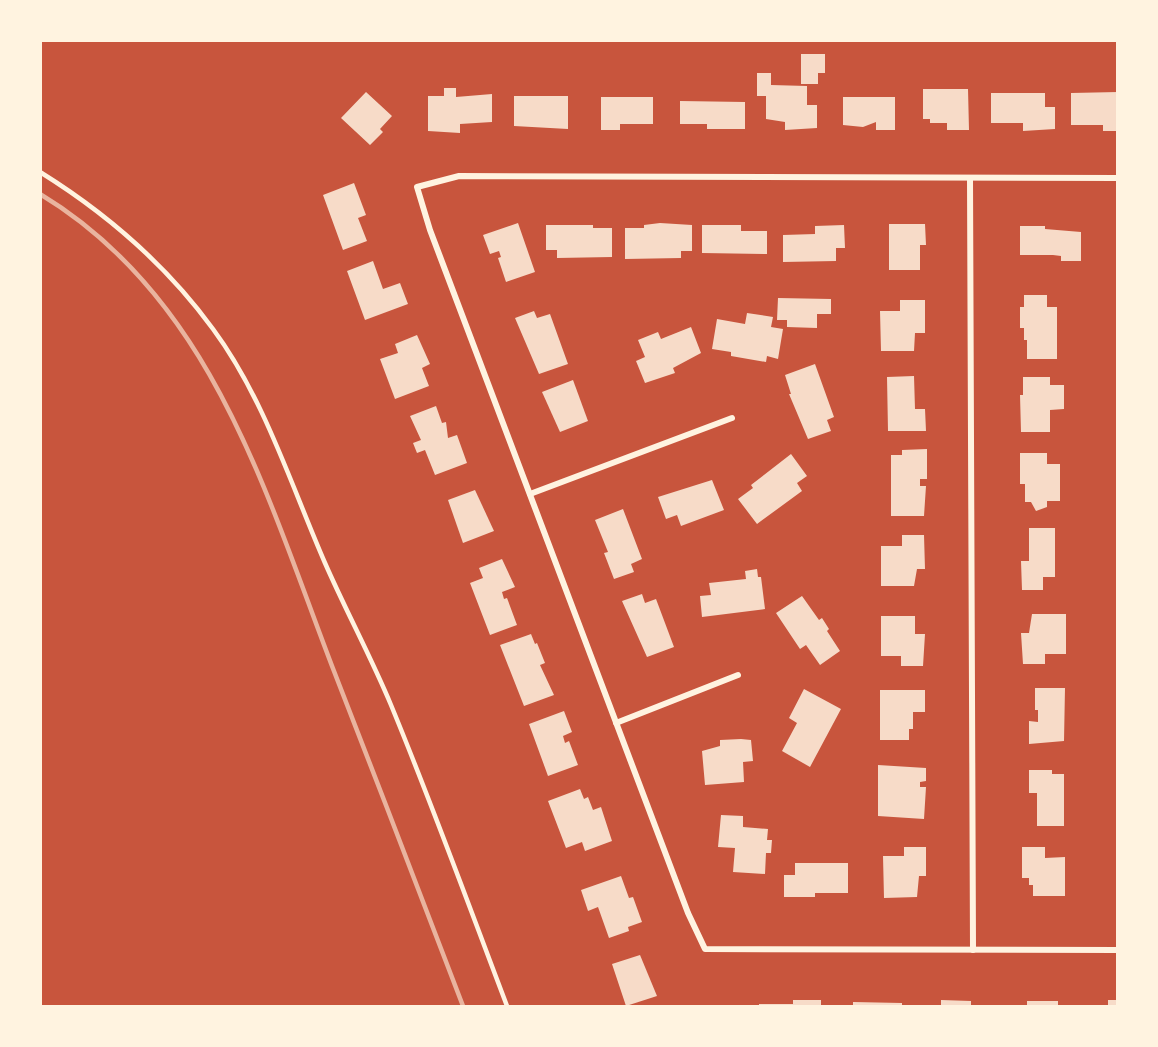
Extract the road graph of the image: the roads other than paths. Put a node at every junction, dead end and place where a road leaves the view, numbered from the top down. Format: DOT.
graph roads {
  1 [pos="40,172"];
  2 [pos="1118,178"];
  3 [pos="970,179"];
  4 [pos="732,418"];
  5 [pos="530,494"];
  6 [pos="738,675"];
  7 [pos="616,723"];
  8 [pos="973,950"];
  9 [pos="1118,950"];
  10 [pos="507,1006"];
  1 -- 10 [label="lane"];
  2 -- 3 [label="street"];
  3 -- 5 [label="street"];
  3 -- 8 [label="street"];
  4 -- 5 [label="street"];
  5 -- 7 [label="street"];
  6 -- 7 [label="street"];
  7 -- 8 [label="street"];
  8 -- 9 [label="street"];
}
